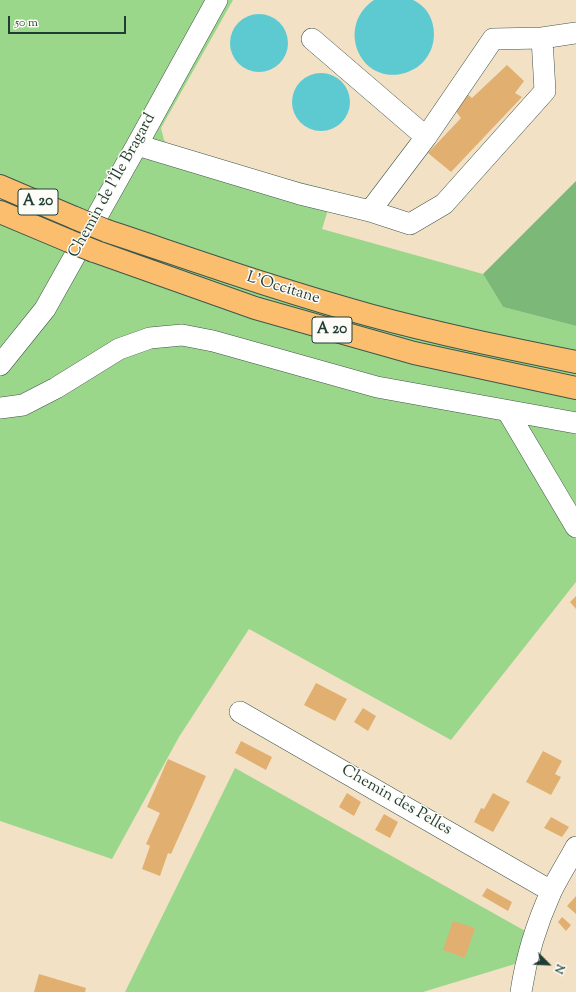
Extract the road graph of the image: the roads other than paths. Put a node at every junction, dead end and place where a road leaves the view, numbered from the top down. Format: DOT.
graph roads {
  1 [pos="216,0"];
  2 [pos="576,33"];
  3 [pos="542,38"];
  4 [pos="312,39"];
  5 [pos="426,137"];
  6 [pos="137,145"];
  7 [pos="0,186"];
  8 [pos="370,211"];
  9 [pos="0,212"];
  10 [pos="576,362"];
  11 [pos="0,366"];
  12 [pos="576,388"];
  13 [pos="0,408"];
  14 [pos="508,412"];
  15 [pos="576,423"];
  16 [pos="576,527"];
  17 [pos="240,712"];
  18 [pos="576,847"];
  19 [pos="551,891"];
  20 [pos="522,984"];
  1 -- 6 [label="street, Chemin de l'Île Bragard"];
  2 -- 3 [label="street"];
  3 -- 5 [label="street"];
  3 -- 8 [label="street"];
  4 -- 5 [label="street"];
  5 -- 8 [label="street"];
  6 -- 8 [label="street"];
  6 -- 11 [label="street, Chemin de l'Île Bragard"];
  7 -- 10 [label="highway, L'Occitane / A 20, bridge"];
  9 -- 12 [label="highway, L'Occitane / A 20, bridge"];
  13 -- 14 [label="street"];
  14 -- 15 [label="street"];
  14 -- 16 [label="street"];
  17 -- 19 [label="street, Chemin des Pelles"];
  18 -- 19 [label="street"];
  19 -- 20 [label="street"];
}
